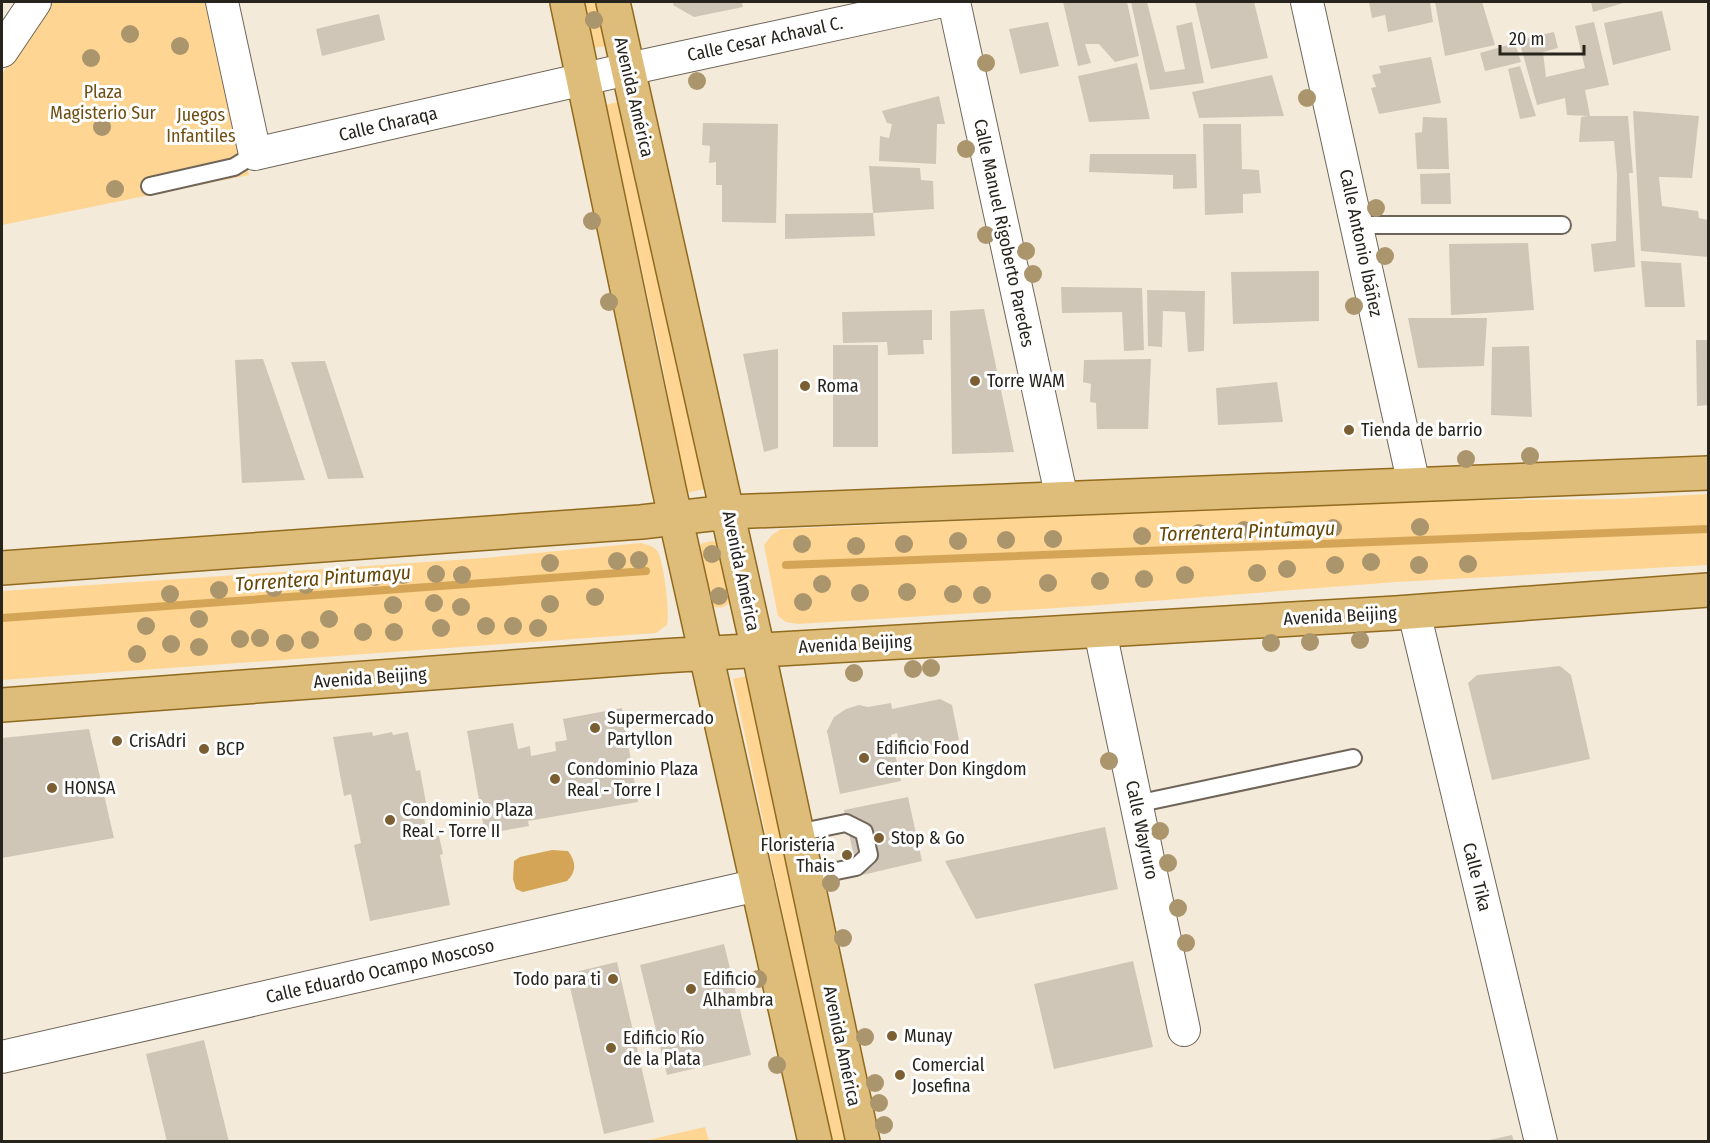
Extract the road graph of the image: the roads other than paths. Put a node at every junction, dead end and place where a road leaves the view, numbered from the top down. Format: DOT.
graph roads {
  1 [pos="35,2"];
  2 [pos="222,2"];
  3 [pos="567,2"];
  4 [pos="613,2"];
  5 [pos="938,2"];
  6 [pos="954,2"];
  7 [pos="1307,2"];
  8 [pos="2,51"];
  9 [pos="628,69"];
  10 [pos="583,79"];
  11 [pos="255,154"];
  12 [pos="150,186"];
  13 [pos="1357,225"];
  14 [pos="1562,225"];
  15 [pos="1708,473"];
  16 [pos="1414,485"];
  17 [pos="1062,499"];
  18 [pos="728,512"];
  19 [pos="676,518"];
  20 [pos="2,568"];
  21 [pos="1708,590"];
  22 [pos="1414,612"];
  23 [pos="1100,631"];
  24 [pos="758,650"];
  25 [pos="706,653"];
  26 [pos="2,705"];
  27 [pos="1353,758"];
  28 [pos="1136,804"];
  29 [pos="797,833"];
  30 [pos="807,877"];
  31 [pos="758,885"];
  32 [pos="1184,1030"];
  33 [pos="2,1057"];
  34 [pos="815,1142"];
  35 [pos="863,1142"];
  36 [pos="1541,1142"];
  1 -- 8 [label="street"];
  2 -- 11 [label="street"];
  3 -- 10 [label="main road"];
  4 -- 9 [label="main road, Avenida América"];
  5 -- 9 [label="street, Calle Cesar Achaval C."];
  6 -- 17 [label="street, Calle Manuel Rigoberto Paredes"];
  7 -- 13 [label="street, Calle Antonio Ibáñez"];
  9 -- 10 [label="street, Calle Charaqa"];
  9 -- 18 [label="main road, Avenida América"];
  10 -- 11 [label="street, Calle Charaqa"];
  10 -- 19 [label="main road"];
  11 -- 12 [label="lane, Calle Charaqa"];
  13 -- 14 [label="lane"];
  13 -- 16 [label="street, Calle Antonio Ibáñez"];
  15 -- 16 [label="main road"];
  16 -- 17 [label="main road"];
  17 -- 18 [label="main road"];
  18 -- 19 [label="main road"];
  18 -- 24 [label="main road, Avenida América"];
  19 -- 20 [label="main road"];
  19 -- 25 [label="main road"];
  21 -- 22 [label="main road, Avenida Beijing"];
  22 -- 23 [label="main road, Avenida Beijing"];
  22 -- 36 [label="street, Calle Tika"];
  23 -- 24 [label="main road, Avenida Beijing"];
  23 -- 28 [label="street, Calle Wayruro"];
  24 -- 25 [label="main road, Avenida Beijing"];
  24 -- 29 [label="main road, Avenida América"];
  25 -- 26 [label="main road, Avenida Beijing"];
  25 -- 31 [label="main road"];
  27 -- 28 [label="lane"];
  28 -- 32 [label="street, Calle Wayruro"];
  29 -- 30 [label="main road, Avenida América"];
  29 -- 30 [label="lane"];
  30 -- 35 [label="main road, Avenida América"];
  31 -- 33 [label="street, Calle Eduardo Ocampo Moscoso"];
  31 -- 34 [label="main road"];
}
